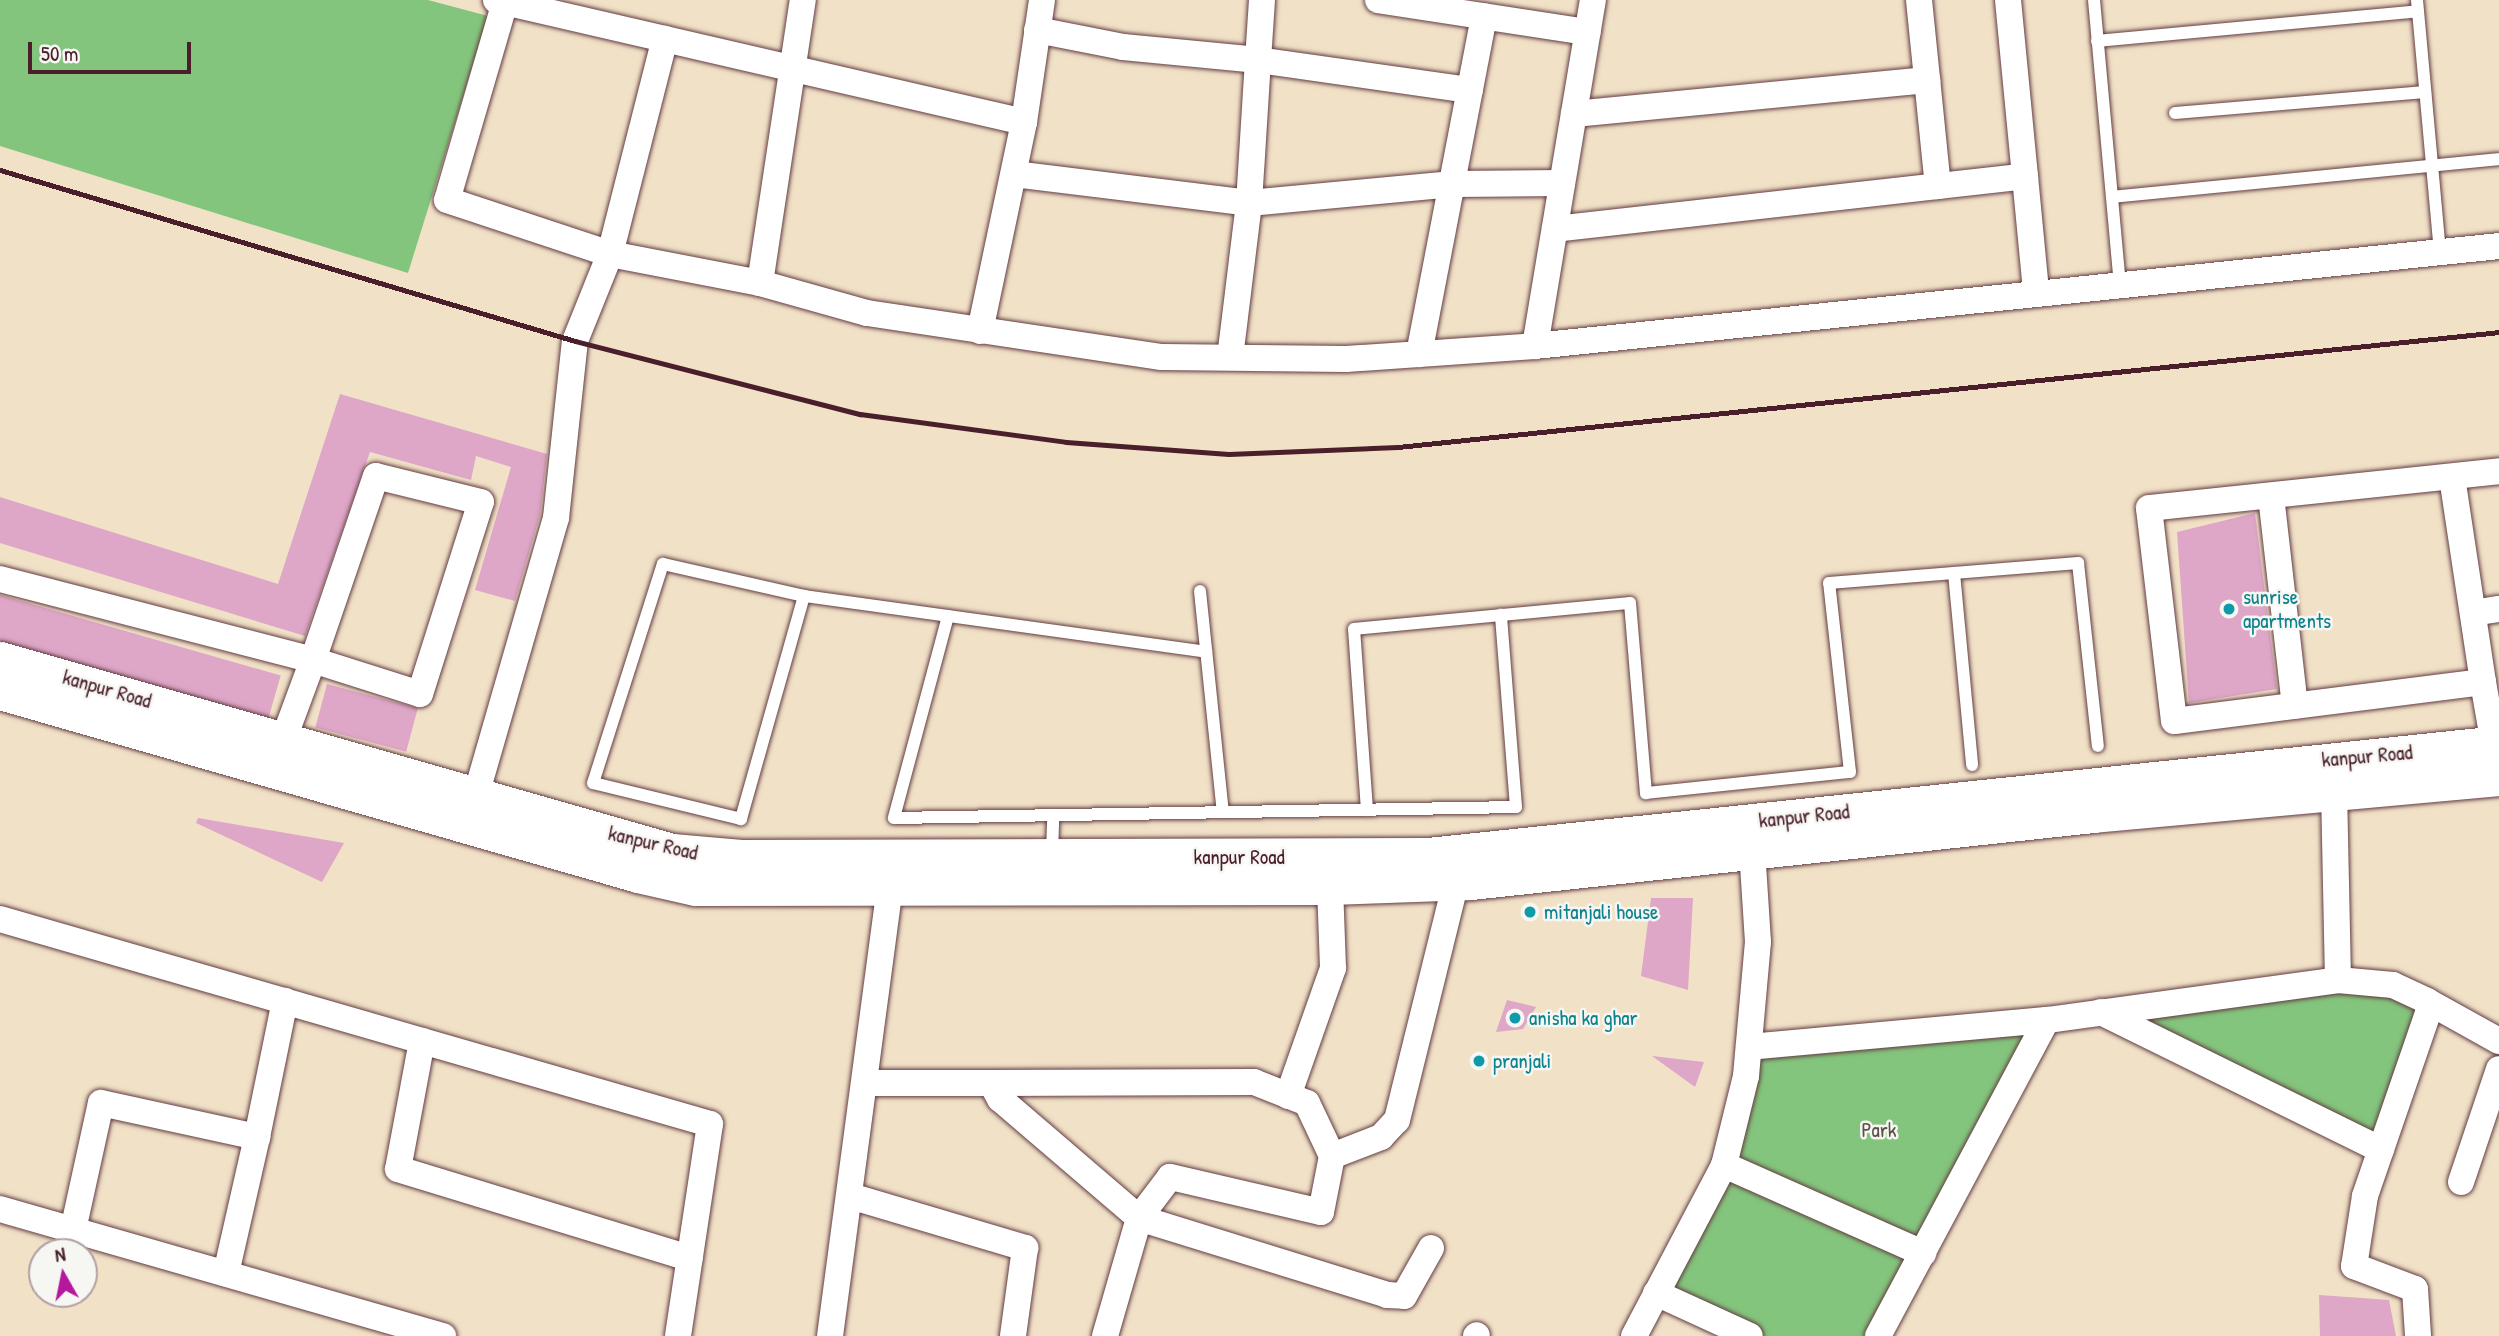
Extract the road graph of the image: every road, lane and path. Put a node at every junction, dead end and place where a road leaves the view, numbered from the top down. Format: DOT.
graph roads {
  1 [pos="803,0"];
  2 [pos="1042,0"];
  3 [pos="1262,0"];
  4 [pos="1378,0"];
  5 [pos="1593,0"];
  6 [pos="1919,0"];
  7 [pos="2008,0"];
  8 [pos="2094,0"];
  9 [pos="500,1"];
  10 [pos="2417,6"];
  11 [pos="1484,16"];
  12 [pos="1037,30"];
  13 [pos="1588,32"];
  14 [pos="665,39"];
  15 [pos="2097,41"];
  16 [pos="1258,61"];
  17 [pos="793,69"];
  18 [pos="1927,80"];
  19 [pos="1470,90"];
  20 [pos="2425,92"];
  21 [pos="2175,113"];
  22 [pos="1574,114"];
  23 [pos="1024,122"];
  24 [pos="2499,159"];
  25 [pos="2432,165"];
  26 [pos="1014,174"];
  27 [pos="2025,176"];
  28 [pos="1562,183"];
  29 [pos="1452,184"];
  30 [pos="1938,186"];
  31 [pos="2112,197"];
  32 [pos="1249,203"];
  33 [pos="1555,229"];
  34 [pos="2499,246"];
  35 [pos="2440,252"];
  36 [pos="610,254"];
  37 [pos="760,283"];
  38 [pos="2120,284"];
  39 [pos="2036,292"];
  40 [pos="980,331"];
  41 [pos="1535,346"];
  42 [pos="1419,354"];
  43 [pos="1230,357"];
  44 [pos="2499,471"];
  45 [pos="2452,477"];
  46 [pos="2271,496"];
  47 [pos="1954,573"];
  48 [pos="0,579"];
  49 [pos="1200,591"];
  50 [pos="804,596"];
  51 [pos="2499,609"];
  52 [pos="2473,613"];
  53 [pos="1501,615"];
  54 [pos="948,616"];
  55 [pos="1206,652"];
  56 [pos="0,660"];
  57 [pos="313,660"];
  58 [pos="2483,682"];
  59 [pos="0,691"];
  60 [pos="2295,706"];
  61 [pos="232,741"];
  62 [pos="283,741"];
  63 [pos="2098,746"];
  64 [pos="2497,755"];
  65 [pos="1972,765"];
  66 [pos="2334,792"];
  67 [pos="476,795"];
  68 [pos="1367,810"];
  69 [pos="1223,812"];
  70 [pos="1052,815"];
  71 [pos="1767,839"];
  72 [pos="1642,848"];
  73 [pos="1052,857"];
  74 [pos="892,872"];
  75 [pos="1456,882"];
  76 [pos="1330,886"];
  77 [pos="0,919"];
  78 [pos="2338,980"];
  79 [pos="285,1001"];
  80 [pos="2427,1001"];
  81 [pos="2101,1013"];
  82 [pos="2047,1020"];
  83 [pos="422,1041"];
  84 [pos="2499,1041"];
  85 [pos="1749,1047"];
  86 [pos="2499,1069"];
  87 [pos="865,1083"];
  88 [pos="991,1083"];
  89 [pos="1288,1096"];
  90 [pos="257,1137"];
  91 [pos="2381,1150"];
  92 [pos="1332,1156"];
  93 [pos="1724,1165"];
  94 [pos="2462,1182"];
  95 [pos="850,1196"];
  96 [pos="0,1209"];
  97 [pos="1139,1218"];
  98 [pos="73,1230"];
  99 [pos="1431,1248"];
  100 [pos="1923,1253"];
  101 [pos="690,1258"];
  102 [pos="226,1274"];
  103 [pos="1656,1293"];
  104 [pos="392,1329"];
  105 [pos="443,1336"];
  106 [pos="678,1336"];
  107 [pos="830,1336"];
  108 [pos="1013,1336"];
  109 [pos="1105,1336"];
  110 [pos="1634,1336"];
  111 [pos="1750,1336"];
  112 [pos="1878,1336"];
  113 [pos="2418,1336"];
  1 -- 17 [label="street"];
  2 -- 12 [label="street"];
  3 -- 16 [label="street"];
  4 -- 11 [label="street"];
  5 -- 13 [label="street"];
  6 -- 18 [label="street"];
  7 -- 27 [label="street"];
  8 -- 15 [label="lane"];
  9 -- 14 [label="street"];
  9 -- 36 [label="street"];
  10 -- 15 [label="lane"];
  10 -- 20 [label="lane"];
  11 -- 13 [label="street"];
  11 -- 19 [label="street"];
  12 -- 16 [label="street"];
  12 -- 23 [label="street"];
  13 -- 22 [label="street"];
  14 -- 17 [label="street"];
  14 -- 36 [label="street"];
  15 -- 31 [label="lane"];
  16 -- 19 [label="street"];
  16 -- 32 [label="street"];
  17 -- 23 [label="street"];
  17 -- 37 [label="street"];
  18 -- 22 [label="street"];
  18 -- 30 [label="street"];
  19 -- 29 [label="street"];
  20 -- 21 [label="lane"];
  20 -- 25 [label="lane"];
  22 -- 28 [label="street"];
  23 -- 26 [label="street"];
  24 -- 25 [label="lane"];
  25 -- 31 [label="lane"];
  25 -- 35 [label="lane"];
  26 -- 32 [label="street"];
  26 -- 40 [label="street"];
  27 -- 30 [label="street"];
  27 -- 39 [label="street"];
  28 -- 29 [label="street"];
  28 -- 33 [label="street"];
  29 -- 32 [label="street"];
  29 -- 42 [label="street"];
  30 -- 33 [label="street"];
  31 -- 38 [label="lane"];
  32 -- 43 [label="street"];
  33 -- 41 [label="street"];
  34 -- 35 [label="street"];
  35 -- 38 [label="street"];
  36 -- 37 [label="street"];
  36 -- 67 [label="street"];
  37 -- 40 [label="street"];
  38 -- 39 [label="street"];
  39 -- 41 [label="street"];
  40 -- 43 [label="street"];
  41 -- 42 [label="street"];
  42 -- 43 [label="street"];
  44 -- 45 [label="street"];
  45 -- 46 [label="street"];
  45 -- 52 [label="street"];
  46 -- 60 [label="street"];
  46 -- 60 [label="street"];
  47 -- 53 [label="lane"];
  47 -- 63 [label="lane"];
  47 -- 65 [label="lane"];
  48 -- 57 [label="street"];
  49 -- 55 [label="lane"];
  50 -- 50 [label="lane"];
  50 -- 54 [label="lane"];
  51 -- 52 [label="street"];
  52 -- 58 [label="street"];
  53 -- 68 [label="lane"];
  53 -- 68 [label="lane"];
  54 -- 55 [label="lane"];
  54 -- 70 [label="lane"];
  55 -- 69 [label="lane"];
  56 -- 61 [label="street, kanpur Road"];
  57 -- 57 [label="street"];
  57 -- 62 [label="street"];
  58 -- 60 [label="street"];
  58 -- 64 [label="street"];
  59 -- 61 [label="street"];
  61 -- 62 [label="street, kanpur Road"];
  61 -- 74 [label="street"];
  62 -- 67 [label="street, kanpur Road"];
  64 -- 66 [label="street"];
  64 -- 71 [label="street, kanpur Road"];
  66 -- 71 [label="street"];
  66 -- 78 [label="street"];
  67 -- 74 [label="street, kanpur Road"];
  68 -- 69 [label="lane"];
  69 -- 70 [label="lane"];
  70 -- 73 [label="lane"];
  71 -- 72 [label="street, kanpur Road"];
  71 -- 85 [label="street"];
  72 -- 73 [label="street, kanpur Road"];
  72 -- 75 [label="street"];
  73 -- 74 [label="street, kanpur Road"];
  74 -- 76 [label="street"];
  74 -- 87 [label="street"];
  75 -- 76 [label="street"];
  75 -- 92 [label="street"];
  76 -- 89 [label="street"];
  77 -- 79 [label="street"];
  78 -- 80 [label="street"];
  78 -- 81 [label="street"];
  79 -- 83 [label="street"];
  79 -- 90 [label="street"];
  80 -- 84 [label="street"];
  80 -- 91 [label="street"];
  81 -- 82 [label="street"];
  81 -- 91 [label="street"];
  82 -- 85 [label="street"];
  82 -- 100 [label="street"];
  83 -- 101 [label="street"];
  83 -- 101 [label="street"];
  85 -- 93 [label="street"];
  86 -- 94 [label="street"];
  87 -- 88 [label="street"];
  87 -- 95 [label="street"];
  88 -- 89 [label="street"];
  88 -- 97 [label="street"];
  89 -- 92 [label="street"];
  90 -- 98 [label="street"];
  90 -- 102 [label="street"];
  91 -- 113 [label="street"];
  92 -- 97 [label="street"];
  93 -- 100 [label="street"];
  93 -- 103 [label="street"];
  95 -- 107 [label="street"];
  95 -- 108 [label="street"];
  96 -- 98 [label="street"];
  97 -- 99 [label="street"];
  97 -- 109 [label="street"];
  98 -- 102 [label="street"];
  100 -- 112 [label="street"];
  101 -- 106 [label="street"];
  102 -- 104 [label="street"];
  103 -- 110 [label="street"];
  103 -- 111 [label="street"];
  104 -- 105 [label="street"];
}
